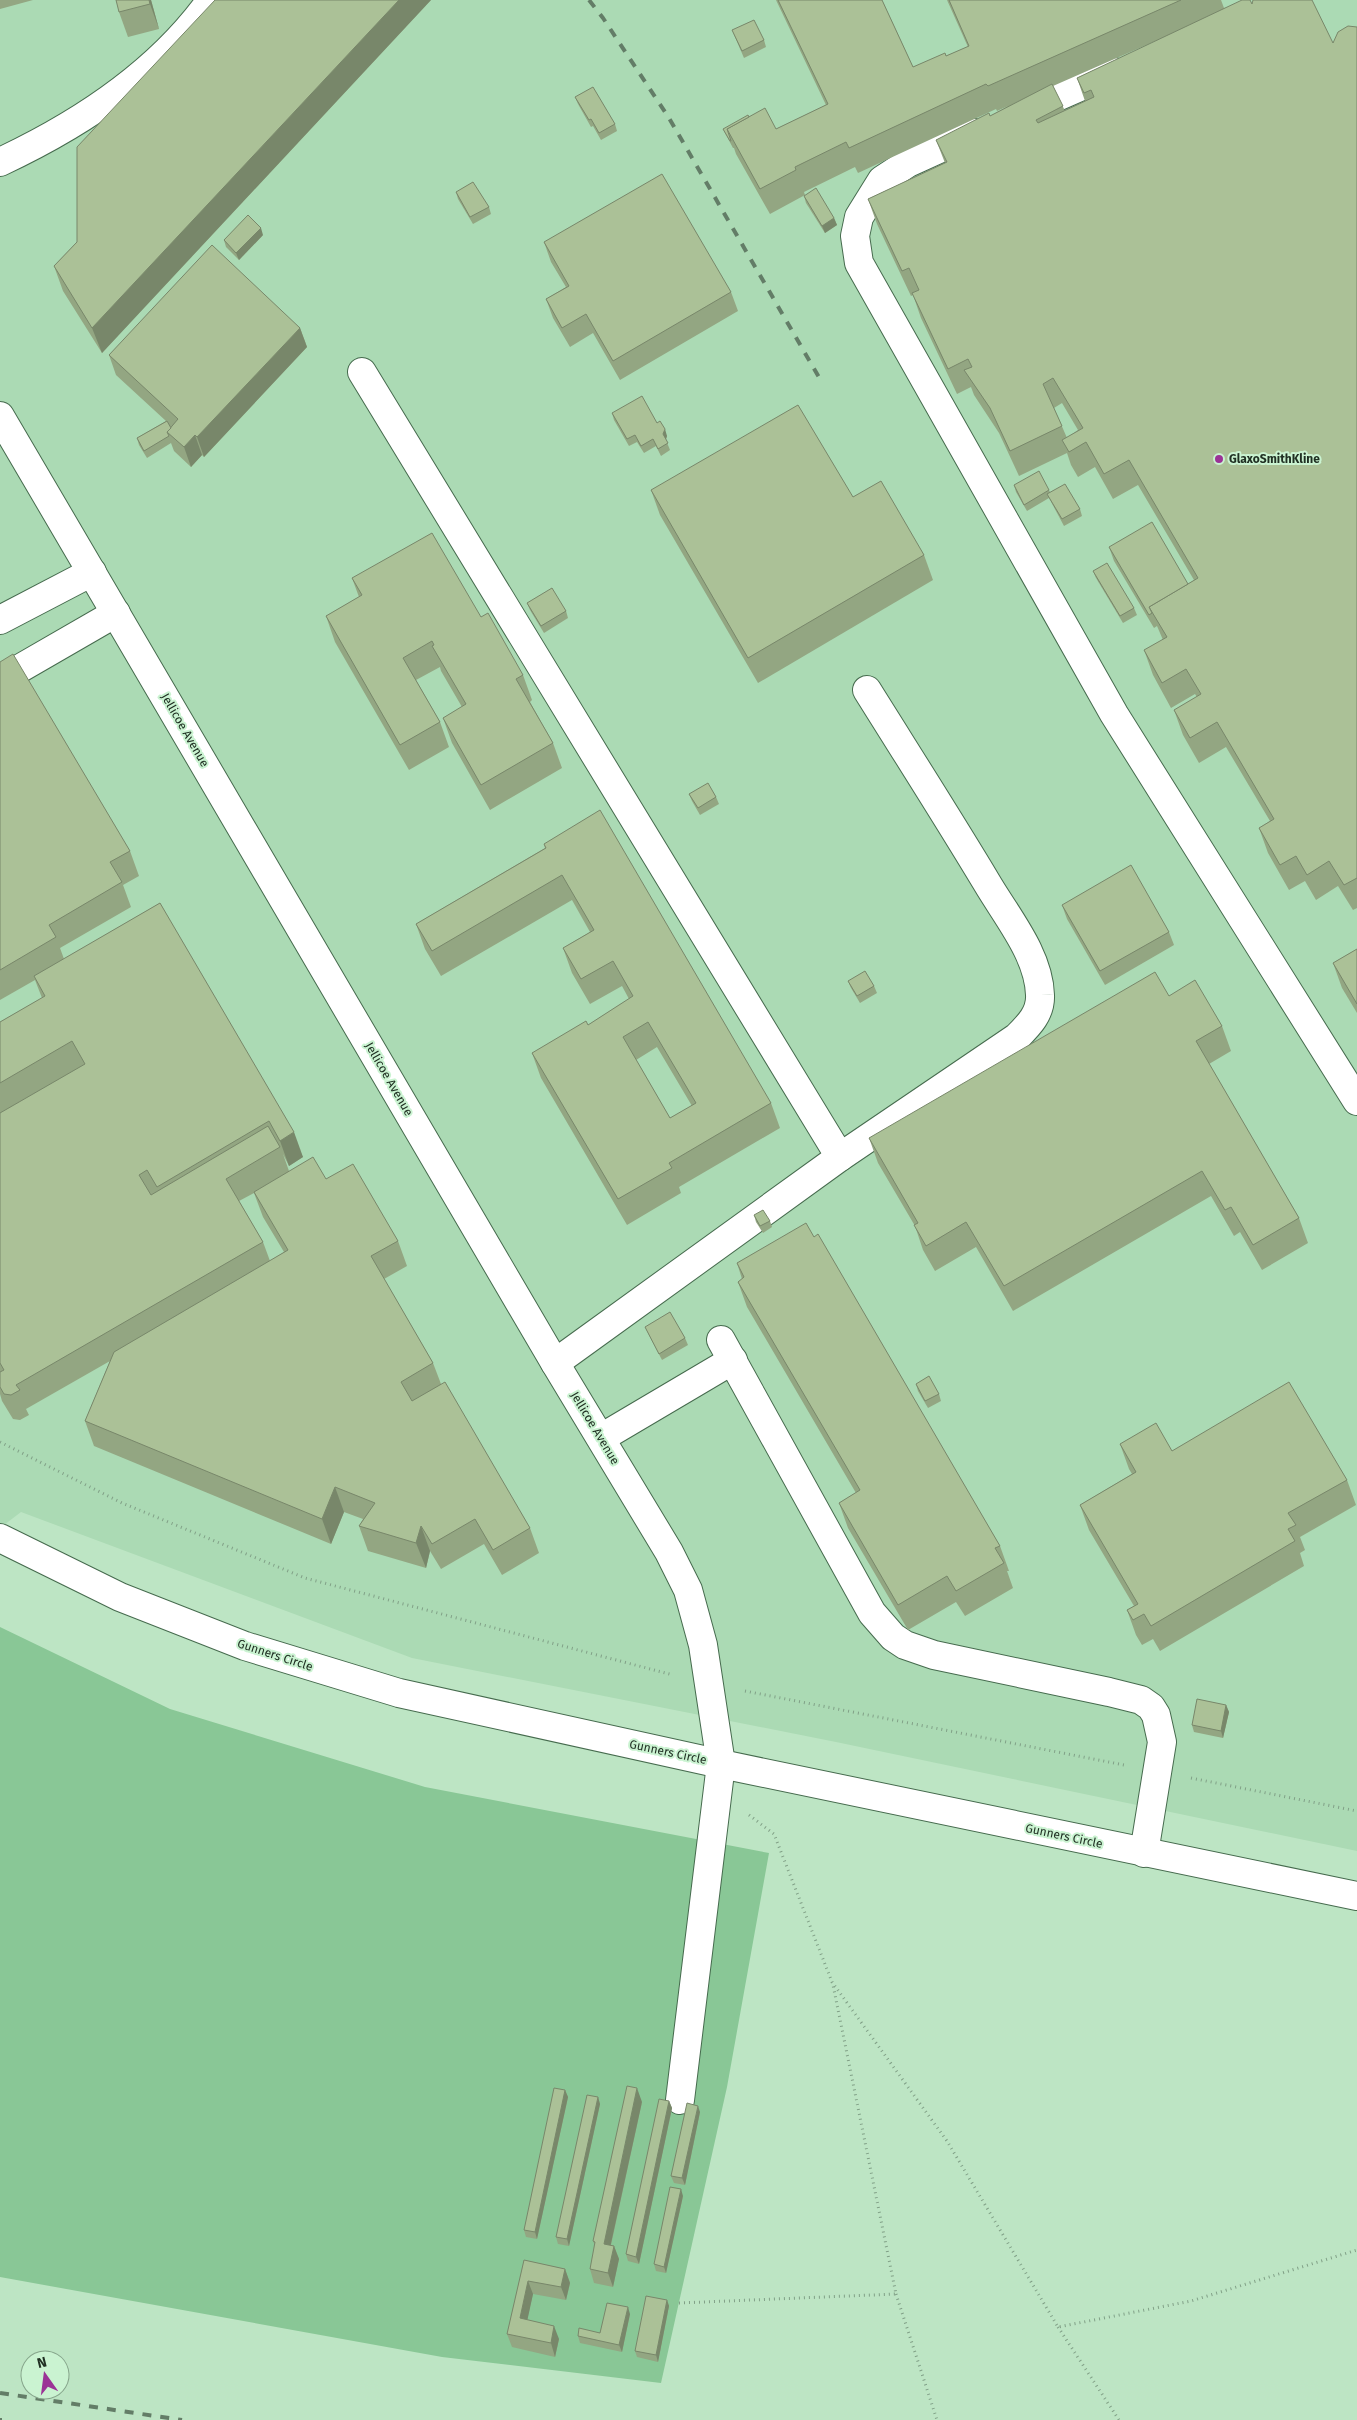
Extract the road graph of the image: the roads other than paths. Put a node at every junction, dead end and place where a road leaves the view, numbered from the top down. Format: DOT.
graph roads {
  1 [pos="211,0"];
  2 [pos="1141,60"];
  3 [pos="0,162"];
  4 [pos="362,372"];
  5 [pos="0,416"];
  6 [pos="92,572"];
  7 [pos="116,613"];
  8 [pos="0,620"];
  9 [pos="0,680"];
  10 [pos="867,690"];
  11 [pos="1357,1101"];
  12 [pos="840,1157"];
  13 [pos="555,1363"];
  14 [pos="601,1438"];
  15 [pos="0,1538"];
  16 [pos="719,1777"];
  17 [pos="1144,1853"];
  18 [pos="1357,1896"];
  19 [pos="680,2100"];
  1 -- 3 [label="street"];
  2 -- 11 [label="street"];
  4 -- 12 [label="street"];
  5 -- 6 [label="street, Jellicoe Avenue"];
  6 -- 7 [label="street, Jellicoe Avenue"];
  6 -- 8 [label="street"];
  7 -- 9 [label="street"];
  7 -- 13 [label="street, Jellicoe Avenue"];
  10 -- 12 [label="street"];
  12 -- 13 [label="street"];
  13 -- 14 [label="street, Jellicoe Avenue"];
  14 -- 16 [label="street, Jellicoe Avenue"];
  14 -- 17 [label="street"];
  15 -- 16 [label="street, Gunners Circle"];
  16 -- 17 [label="street, Gunners Circle"];
  16 -- 19 [label="street, Jellicoe Avenue"];
  17 -- 18 [label="street, Gunners Circle"];
}
